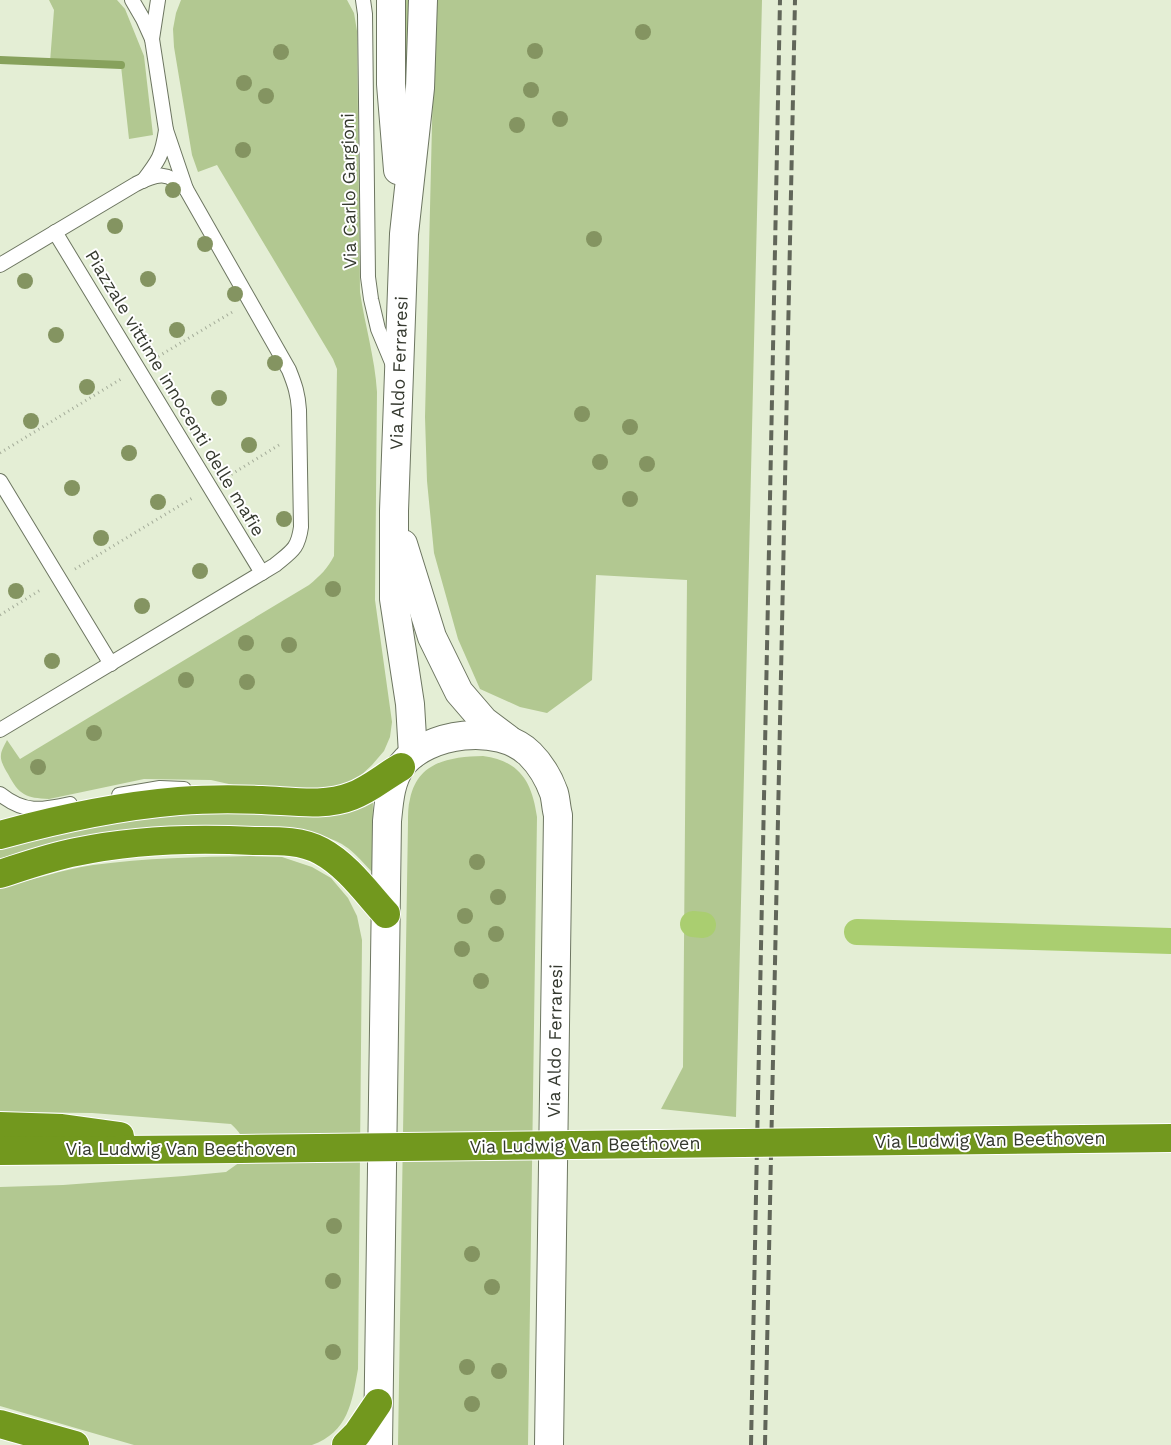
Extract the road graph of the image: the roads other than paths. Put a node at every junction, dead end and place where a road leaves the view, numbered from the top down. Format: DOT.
graph roads {
  1 [pos="132,0"];
  2 [pos="158,0"];
  3 [pos="363,0"];
  4 [pos="391,0"];
  5 [pos="423,0"];
  6 [pos="152,39"];
  7 [pos="166,130"];
  8 [pos="143,181"];
  9 [pos="186,189"];
  10 [pos="55,232"];
  11 [pos="404,234"];
  12 [pos="0,265"];
  13 [pos="399,378"];
  14 [pos="0,481"];
  15 [pos="394,511"];
  16 [pos="262,572"];
  17 [pos="111,664"];
  18 [pos="0,730"];
  19 [pos="514,742"];
  20 [pos="407,760"];
  21 [pos="0,794"];
  22 [pos="236,800"];
  23 [pos="0,835"];
  24 [pos="0,874"];
  25 [pos="386,914"];
  26 [pos="0,1126"];
  27 [pos="1171,1138"];
  28 [pos="211,1148"];
  29 [pos="0,1151"];
  30 [pos="0,1168"];
  31 [pos="378,1403"];
  32 [pos="0,1424"];
  33 [pos="75,1445"];
  34 [pos="346,1445"];
  35 [pos="378,1445"];
  36 [pos="549,1445"];
  1 -- 6 [label="lane"];
  2 -- 6 [label="lane"];
  3 -- 13 [label="lane, Via Carlo Gargioni"];
  4 -- 11 [label="main road, Via Aldo Ferraresi"];
  5 -- 11 [label="main road, Via Aldo Ferraresi"];
  6 -- 7 [label="lane"];
  7 -- 8 [label="lane"];
  7 -- 9 [label="lane"];
  8 -- 9 [label="lane"];
  8 -- 10 [label="lane"];
  9 -- 16 [label="lane"];
  10 -- 12 [label="lane"];
  10 -- 16 [label="lane, Piazzale vittime innocenti delle mafie"];
  11 -- 13 [label="main road, Via Aldo Ferraresi"];
  13 -- 15 [label="main road, Via Aldo Ferraresi"];
  14 -- 17 [label="lane"];
  15 -- 19 [label="main road, Via Aldo Ferraresi"];
  15 -- 20 [label="main road, Via Aldo Ferraresi"];
  16 -- 17 [label="lane"];
  17 -- 18 [label="lane"];
  19 -- 20 [label="main road, Via Aldo Ferraresi"];
  19 -- 36 [label="main road, Via Aldo Ferraresi"];
  20 -- 22 [label="highway"];
  20 -- 25 [label="main road, Via Aldo Ferraresi"];
  21 -- 22 [label="lane"];
  22 -- 23 [label="highway"];
  24 -- 25 [label="highway"];
  25 -- 31 [label="main road, Via Aldo Ferraresi"];
  26 -- 28 [label="highway"];
  27 -- 28 [label="highway, Via Ludwig Van Beethoven, bridge"];
  28 -- 29 [label="highway, Via Ludwig Van Beethoven"];
  28 -- 30 [label="highway"];
  31 -- 34 [label="highway"];
  31 -- 35 [label="main road, Via Aldo Ferraresi"];
  32 -- 33 [label="highway"];
}
